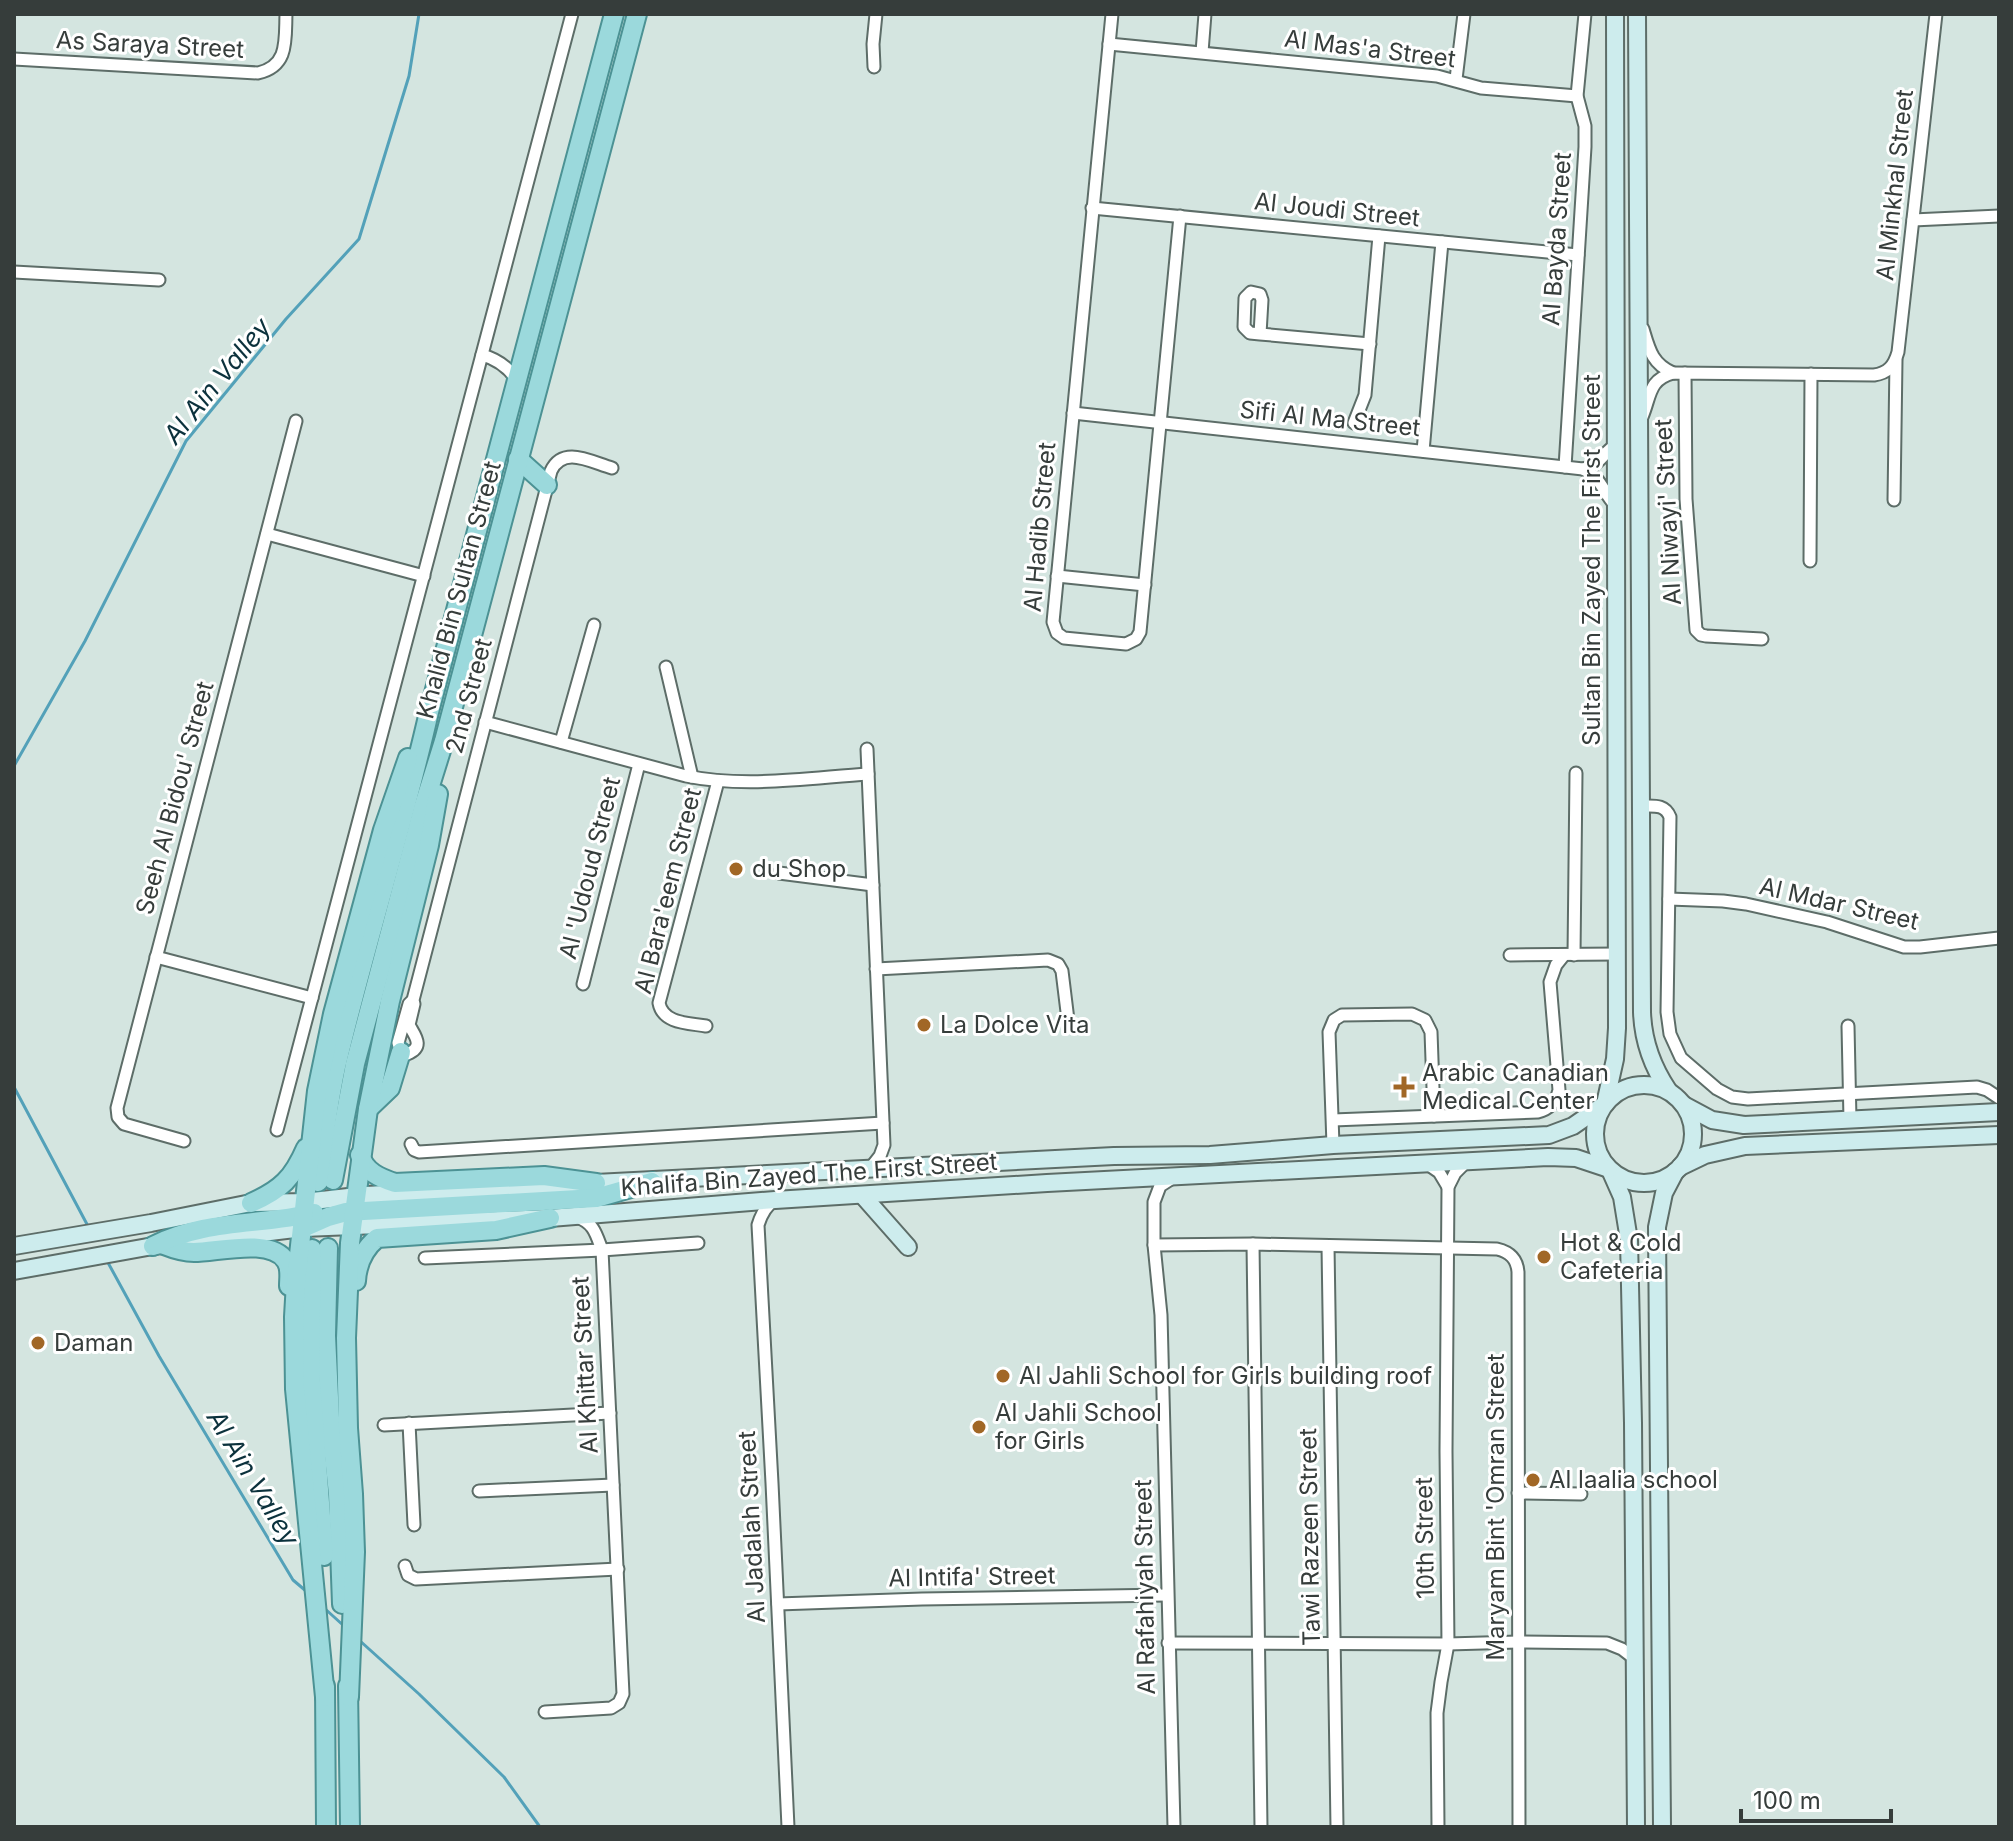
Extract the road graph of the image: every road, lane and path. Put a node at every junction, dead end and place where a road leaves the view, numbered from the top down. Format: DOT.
graph roads {
  1 [pos="286,14"];
  2 [pos="572,14"];
  3 [pos="614,14"];
  4 [pos="637,14"];
  5 [pos="875,14"];
  6 [pos="1112,14"];
  7 [pos="1205,14"];
  8 [pos="1464,14"];
  9 [pos="1585,14"];
  10 [pos="1615,14"];
  11 [pos="1637,14"];
  12 [pos="1936,14"];
  13 [pos="1109,44"];
  14 [pos="1202,52"];
  15 [pos="14,59"];
  16 [pos="874,67"];
  17 [pos="1456,79"];
  18 [pos="1577,96"];
  19 [pos="1092,208"];
  20 [pos="1180,216"];
  21 [pos="1999,216"];
  22 [pos="1913,220"];
  23 [pos="1379,236"];
  24 [pos="1442,242"];
  25 [pos="1578,255"];
  26 [pos="14,272"];
  27 [pos="159,280"];
  28 [pos="1639,319"];
  29 [pos="1260,334"];
  30 [pos="1370,344"];
  31 [pos="524,351"];
  32 [pos="487,356"];
  33 [pos="1896,360"];
  34 [pos="1679,373"];
  35 [pos="1811,374"];
  36 [pos="517,380"];
  37 [pos="1073,413"];
  38 [pos="296,421"];
  39 [pos="1161,422"];
  40 [pos="1639,422"];
  41 [pos="1354,423"];
  42 [pos="1616,445"];
  43 [pos="1423,451"];
  44 [pos="518,459"];
  45 [pos="1565,467"];
  46 [pos="612,468"];
  47 [pos="1583,469"];
  48 [pos="547,485"];
  49 [pos="1894,500"];
  50 [pos="1616,506"];
  51 [pos="267,534"];
  52 [pos="1810,561"];
  53 [pos="424,576"];
  54 [pos="1057,576"];
  55 [pos="1145,585"];
  56 [pos="594,625"];
  57 [pos="1762,639"];
  58 [pos="666,667"];
  59 [pos="429,712"];
  60 [pos="485,722"];
  61 [pos="444,741"];
  62 [pos="561,742"];
  63 [pos="867,749"];
  64 [pos="639,764"];
  65 [pos="1576,773"];
  66 [pos="868,774"];
  67 [pos="692,777"];
  68 [pos="718,781"];
  69 [pos="1642,806"];
  70 [pos="779,873"];
  71 [pos="873,885"];
  72 [pos="1669,899"];
  73 [pos="1999,938"];
  74 [pos="1618,954"];
  75 [pos="1510,955"];
  76 [pos="1569,955"];
  77 [pos="156,957"];
  78 [pos="876,969"];
  79 [pos="583,984"];
  80 [pos="312,998"];
  81 [pos="413,1000"];
  82 [pos="1068,1020"];
  83 [pos="706,1026"];
  84 [pos="1848,1026"];
  85 [pos="401,1052"];
  86 [pos="1668,1090"];
  87 [pos="1849,1094"];
  88 [pos="1995,1095"];
  89 [pos="1603,1105"];
  90 [pos="1684,1105"];
  91 [pos="368,1109"];
  92 [pos="1999,1112"];
  93 [pos="1981,1113"];
  94 [pos="1434,1116"];
  95 [pos="1333,1120"];
  96 [pos="1850,1120"];
  97 [pos="883,1123"];
  98 [pos="277,1130"];
  99 [pos="311,1135"];
  100 [pos="1999,1135"];
  101 [pos="184,1141"];
  102 [pos="411,1144"];
  103 [pos="884,1145"];
  104 [pos="1333,1145"];
  105 [pos="360,1155"];
  106 [pos="1467,1161"];
  107 [pos="1425,1163"];
  108 [pos="904,1168"];
  109 [pos="1678,1169"];
  110 [pos="869,1170"];
  111 [pos="1610,1170"];
  112 [pos="1174,1176"];
  113 [pos="1135,1178"];
  114 [pos="652,1182"];
  115 [pos="596,1183"];
  116 [pos="1448,1187"];
  117 [pos="863,1196"];
  118 [pos="775,1200"];
  119 [pos="1154,1202"];
  120 [pos="251,1203"];
  121 [pos="737,1204"];
  122 [pos="355,1211"];
  123 [pos="619,1212"];
  124 [pos="304,1215"];
  125 [pos="574,1216"];
  126 [pos="550,1218"];
  127 [pos="758,1225"];
  128 [pos="698,1243"];
  129 [pos="1253,1244"];
  130 [pos="158,1245"];
  131 [pos="1154,1245"];
  132 [pos="14,1246"];
  133 [pos="1328,1246"];
  134 [pos="601,1247"];
  135 [pos="908,1247"];
  136 [pos="1447,1247"];
  137 [pos="320,1248"];
  138 [pos="425,1258"];
  139 [pos="14,1271"];
  140 [pos="295,1389"];
  141 [pos="347,1403"];
  142 [pos="610,1413"];
  143 [pos="409,1423"];
  144 [pos="384,1425"];
  145 [pos="613,1485"];
  146 [pos="479,1491"];
  147 [pos="1518,1493"];
  148 [pos="1581,1494"];
  149 [pos="329,1495"];
  150 [pos="414,1525"];
  151 [pos="405,1566"];
  152 [pos="618,1569"];
  153 [pos="1167,1595"];
  154 [pos="778,1604"];
  155 [pos="1635,1623"];
  156 [pos="1518,1642"];
  157 [pos="1168,1643"];
  158 [pos="1333,1643"];
  159 [pos="1607,1643"];
  160 [pos="1257,1644"];
  161 [pos="1448,1644"];
  162 [pos="1635,1659"];
  163 [pos="545,1712"];
  164 [pos="326,1827"];
  165 [pos="350,1827"];
  166 [pos="788,1827"];
  167 [pos="1174,1827"];
  168 [pos="1261,1827"];
  169 [pos="1337,1827"];
  170 [pos="1438,1827"];
  171 [pos="1519,1827"];
  172 [pos="1636,1827"];
  173 [pos="1662,1827"];
  1 -- 15 [label="street, As Saraya Street"];
  2 -- 32 [label="street"];
  3 -- 31 [label="main road, Khalid Bin Sultan Street"];
  4 -- 44 [label="main road, Khalid Bin Sultan Street"];
  5 -- 16 [label="street"];
  6 -- 13 [label="street, Al Hadib Street"];
  7 -- 14 [label="street"];
  8 -- 17 [label="street"];
  9 -- 18 [label="street, Al Bayda Street"];
  10 -- 42 [label="main road, Sultan Bin Zayed The First Street"];
  11 -- 28 [label="main road, Sultan Bin Zayed The First Street"];
  12 -- 22 [label="street, Al Minkhal Street"];
  13 -- 14 [label="street, Al Mas'a Street"];
  13 -- 19 [label="street, Al Hadib Street"];
  14 -- 17 [label="street, Al Mas'a Street"];
  17 -- 18 [label="street, Al Mas'a Street"];
  18 -- 25 [label="street, Al Bayda Street"];
  19 -- 20 [label="street, Al Joudi Street"];
  19 -- 37 [label="street, Al Hadib Street"];
  20 -- 23 [label="street, Al Joudi Street"];
  20 -- 39 [label="street, Al Hadib Street"];
  21 -- 22 [label="street"];
  22 -- 33 [label="street, Al Minkhal Street"];
  23 -- 24 [label="street, Al Joudi Street"];
  23 -- 30 [label="street"];
  24 -- 25 [label="street, Al Joudi Street"];
  24 -- 43 [label="street"];
  25 -- 45 [label="street, Al Bayda Street"];
  26 -- 27 [label="street"];
  28 -- 34 [label="street"];
  28 -- 40 [label="main road, Sultan Bin Zayed The First Street"];
  29 -- 30 [label="street"];
  30 -- 41 [label="street"];
  31 -- 32 [label="street"];
  31 -- 36 [label="main road, Khalid Bin Sultan Street"];
  32 -- 36 [label="street"];
  32 -- 53 [label="street"];
  33 -- 35 [label="street"];
  33 -- 49 [label="street, Al Minkhal Street"];
  34 -- 35 [label="street"];
  34 -- 40 [label="street"];
  34 -- 57 [label="street, Al Niwayi' Street"];
  35 -- 52 [label="street"];
  36 -- 59 [label="main road, Khalid Bin Sultan Street"];
  37 -- 39 [label="street, Sifi Al Ma Street"];
  37 -- 54 [label="street, Al Hadib Street"];
  38 -- 51 [label="street, Seeh Al Bidou' Street"];
  39 -- 43 [label="street, Sifi Al Ma Street"];
  39 -- 55 [label="street, Al Hadib Street"];
  40 -- 69 [label="main road, Sultan Bin Zayed The First Street"];
  42 -- 47 [label="street"];
  42 -- 50 [label="main road, Sultan Bin Zayed The First Street"];
  43 -- 45 [label="street, Sifi Al Ma Street"];
  44 -- 48 [label="main road"];
  44 -- 61 [label="main road, Khalid Bin Sultan Street"];
  45 -- 47 [label="street, Sifi Al Ma Street"];
  46 -- 48 [label="street, 2nd Street"];
  47 -- 50 [label="street"];
  48 -- 60 [label="street, 2nd Street"];
  50 -- 74 [label="main road, Sultan Bin Zayed The First Street"];
  51 -- 53 [label="street"];
  51 -- 77 [label="street, Seeh Al Bidou' Street"];
  53 -- 80 [label="street"];
  54 -- 55 [label="street"];
  54 -- 55 [label="street, Al Hadib Street"];
  56 -- 62 [label="street"];
  58 -- 67 [label="street"];
  59 -- 61 [label="main road, Khalid Bin Sultan Street"];
  59 -- 99 [label="main road"];
  60 -- 62 [label="street"];
  60 -- 81 [label="street, 2nd Street"];
  61 -- 91 [label="main road"];
  62 -- 64 [label="street"];
  63 -- 66 [label="street"];
  64 -- 67 [label="street"];
  64 -- 79 [label="street, Al 'Udoud Street"];
  65 -- 76 [label="street"];
  66 -- 68 [label="street"];
  66 -- 71 [label="street"];
  67 -- 68 [label="street"];
  68 -- 83 [label="street, Al Bara'eem Street"];
  69 -- 72 [label="street"];
  69 -- 86 [label="main road, Sultan Bin Zayed The First Street"];
  70 -- 71 [label="street"];
  71 -- 78 [label="street"];
  72 -- 73 [label="street, Al Mdar Street"];
  72 -- 87 [label="street"];
  74 -- 76 [label="street"];
  74 -- 89 [label="main road, Sultan Bin Zayed The First Street"];
  75 -- 76 [label="street"];
  76 -- 94 [label="street"];
  77 -- 80 [label="street"];
  77 -- 101 [label="street, Seeh Al Bidou' Street"];
  78 -- 82 [label="street"];
  78 -- 97 [label="street"];
  80 -- 98 [label="street"];
  81 -- 85 [label="street, 2nd Street"];
  81 -- 85 [label="street, 2nd Street"];
  84 -- 87 [label="street"];
  85 -- 91 [label="main road"];
  86 -- 89 [label="main road"];
  86 -- 90 [label="main road"];
  87 -- 88 [label="street"];
  87 -- 96 [label="street"];
  88 -- 93 [label="street"];
  89 -- 104 [label="main road, Khalifa Bin Zayed The First Street"];
  89 -- 111 [label="main road"];
  90 -- 96 [label="main road"];
  90 -- 109 [label="main road"];
  91 -- 105 [label="main road"];
  92 -- 93 [label="main road"];
  93 -- 96 [label="main road"];
  94 -- 95 [label="street"];
  94 -- 95 [label="street"];
  95 -- 104 [label="street"];
  97 -- 102 [label="street"];
  97 -- 103 [label="street"];
  99 -- 120 [label="main road"];
  99 -- 124 [label="main road"];
  100 -- 109 [label="main road"];
  103 -- 108 [label="street"];
  103 -- 110 [label="street"];
  104 -- 108 [label="main road, Khalifa Bin Zayed The First Street"];
  105 -- 115 [label="main road"];
  105 -- 122 [label="main road"];
  106 -- 107 [label="main road, Khalifa Bin Zayed The First Street"];
  106 -- 111 [label="main road, Khalifa Bin Zayed The First Street"];
  106 -- 116 [label="street"];
  107 -- 112 [label="main road, Khalifa Bin Zayed The First Street"];
  107 -- 116 [label="street"];
  108 -- 110 [label="main road, Khalifa Bin Zayed The First Street"];
  109 -- 111 [label="main road"];
  109 -- 173 [label="main road"];
  110 -- 114 [label="main road, Khalifa Bin Zayed The First Street"];
  111 -- 155 [label="main road"];
  112 -- 113 [label="main road, Khalifa Bin Zayed The First Street"];
  112 -- 119 [label="street"];
  113 -- 117 [label="main road, Khalifa Bin Zayed The First Street"];
  113 -- 119 [label="street"];
  114 -- 115 [label="main road, Khalifa Bin Zayed The First Street"];
  114 -- 122 [label="main road"];
  115 -- 122 [label="main road, Khalifa Bin Zayed The First Street"];
  116 -- 136 [label="street"];
  117 -- 118 [label="main road, Khalifa Bin Zayed The First Street"];
  117 -- 135 [label="main road"];
  118 -- 121 [label="main road, Khalifa Bin Zayed The First Street"];
  118 -- 127 [label="street"];
  119 -- 131 [label="street, Al Rafahiyah Street"];
  120 -- 124 [label="main road, Khalifa Bin Zayed The First Street"];
  120 -- 132 [label="main road, Khalifa Bin Zayed The First Street"];
  121 -- 123 [label="main road, Khalifa Bin Zayed The First Street"];
  121 -- 127 [label="street"];
  122 -- 124 [label="main road, Khalifa Bin Zayed The First Street"];
  122 -- 124 [label="main road"];
  122 -- 126 [label="main road, Khalifa Bin Zayed The First Street"];
  122 -- 141 [label="main road"];
  123 -- 125 [label="main road, Khalifa Bin Zayed The First Street"];
  123 -- 134 [label="street, Al Khittar Street"];
  124 -- 130 [label="main road"];
  124 -- 140 [label="main road"];
  125 -- 126 [label="main road, Khalifa Bin Zayed The First Street"];
  125 -- 134 [label="street, Al Khittar Street"];
  126 -- 141 [label="main road"];
  127 -- 154 [label="street, Al Jadalah Street"];
  128 -- 134 [label="street"];
  129 -- 131 [label="street, Maryam Bint 'Omran Street"];
  129 -- 133 [label="street, Maryam Bint 'Omran Street"];
  129 -- 160 [label="street"];
  130 -- 139 [label="main road"];
  130 -- 140 [label="main road"];
  131 -- 153 [label="street, Al Rafahiyah Street"];
  133 -- 136 [label="street, Maryam Bint 'Omran Street"];
  133 -- 158 [label="street, Tawi Razeen Street"];
  134 -- 138 [label="street"];
  134 -- 142 [label="street, Al Khittar Street"];
  136 -- 147 [label="street, Maryam Bint 'Omran Street"];
  136 -- 161 [label="street, 10th Street"];
  137 -- 149 [label="main road"];
  140 -- 149 [label="main road"];
  141 -- 149 [label="main road"];
  142 -- 143 [label="street"];
  142 -- 145 [label="street, Al Khittar Street"];
  143 -- 144 [label="street"];
  143 -- 150 [label="street"];
  145 -- 146 [label="street, Al Khittar Street"];
  145 -- 152 [label="street, Al Khittar Street"];
  147 -- 148 [label="street"];
  147 -- 156 [label="street, Maryam Bint 'Omran Street"];
  149 -- 164 [label="main road"];
  149 -- 165 [label="main road"];
  151 -- 152 [label="street"];
  152 -- 163 [label="street, Al Khittar Street"];
  153 -- 154 [label="street, Al Intifa' Street"];
  153 -- 157 [label="street, Al Rafahiyah Street"];
  154 -- 166 [label="street, Al Jadalah Street"];
  155 -- 159 [label="street"];
  155 -- 162 [label="main road"];
  156 -- 159 [label="street"];
  156 -- 161 [label="street"];
  156 -- 171 [label="street, Maryam Bint 'Omran Street"];
  157 -- 160 [label="street"];
  157 -- 167 [label="street, Al Rafahiyah Street"];
  158 -- 160 [label="street"];
  158 -- 161 [label="street"];
  158 -- 169 [label="street, Tawi Razeen Street"];
  159 -- 162 [label="street"];
  160 -- 168 [label="street"];
  161 -- 170 [label="street, 10th Street"];
  162 -- 172 [label="main road"];
}
